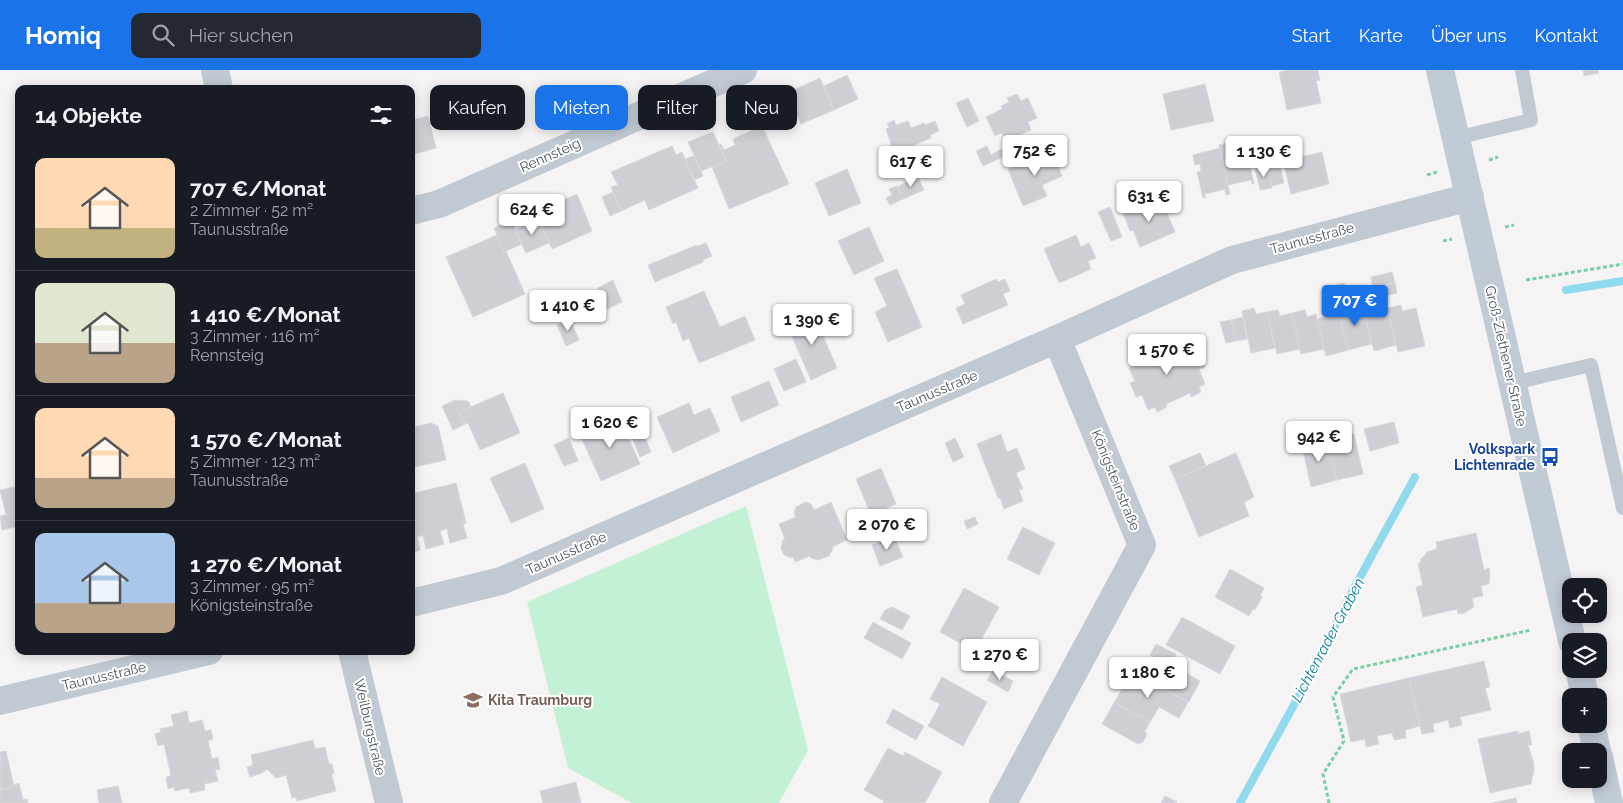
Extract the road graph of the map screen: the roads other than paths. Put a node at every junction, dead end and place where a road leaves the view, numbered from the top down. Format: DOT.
graph roads {
  1 [pos="215,70"];
  2 [pos="743,70"];
  3 [pos="1440,70"];
  4 [pos="1522,70"];
  5 [pos="218,85"];
  6 [pos="1456,138"];
  7 [pos="1470,197"];
  8 [pos="415,210"];
  9 [pos="1057,339"];
  10 [pos="1513,383"];
  11 [pos="1623,508"];
  12 [pos="415,602"];
  13 [pos="1570,633"];
  14 [pos="192,655"];
  15 [pos="353,655"];
  16 [pos="0,701"];
  17 [pos="1606,788"];
  18 [pos="388,803"];
  19 [pos="1003,803"];
  20 [pos="1609,803"];
  1 -- 5 [label="street"];
  2 -- 8 [label="street, Rennsteig"];
  3 -- 6 [label="street, Groß-Ziethener Straße"];
  4 -- 6 [label="lane"];
  6 -- 7 [label="street, Groß-Ziethener Straße"];
  7 -- 9 [label="street, Taunusstraße"];
  7 -- 10 [label="street, Groß-Ziethener Straße"];
  9 -- 12 [label="street, Taunusstraße"];
  9 -- 19 [label="street, Königsteinstraße"];
  10 -- 11 [label="lane"];
  10 -- 13 [label="street, Groß-Ziethener Straße"];
  14 -- 16 [label="street, Taunusstraße"];
  15 -- 18 [label="street, Weilburgstraße"];
  17 -- 20 [label="street"];
}
